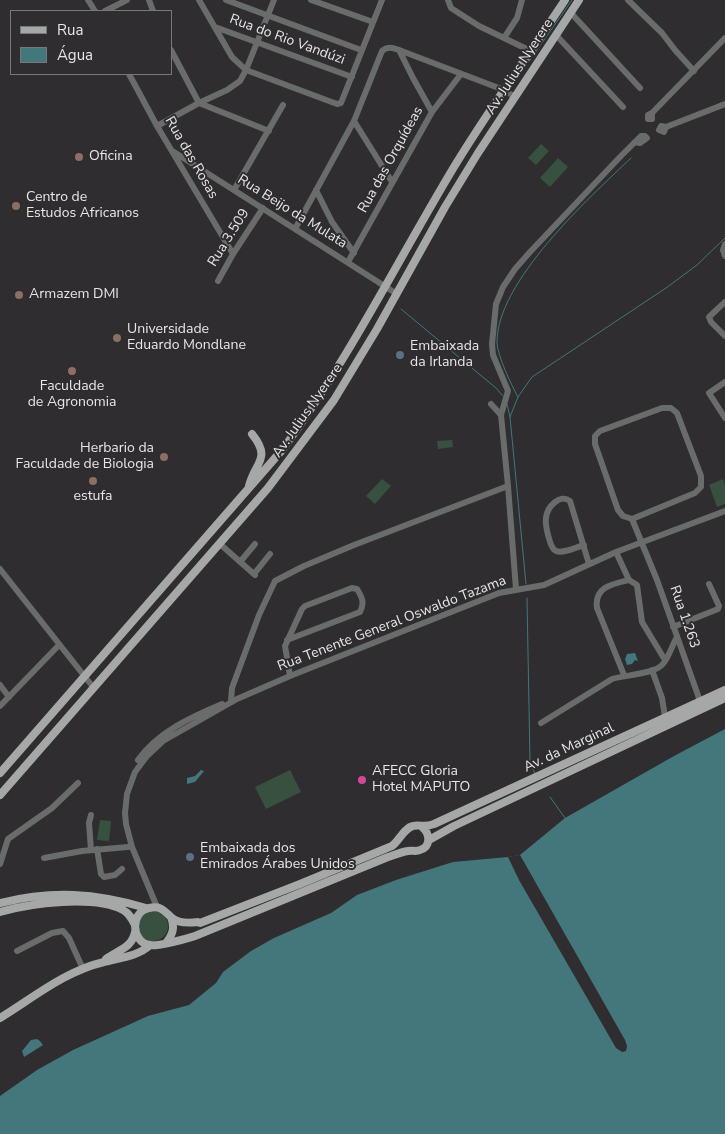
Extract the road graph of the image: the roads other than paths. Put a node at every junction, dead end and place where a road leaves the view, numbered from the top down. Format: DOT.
graph roads {
  1 [pos="127,0"];
  2 [pos="200,0"];
  3 [pos="226,0"];
  4 [pos="274,0"];
  5 [pos="311,0"];
  6 [pos="382,0"];
  7 [pos="448,0"];
  8 [pos="565,0"];
  9 [pos="579,0"];
  10 [pos="628,0"];
  11 [pos="520,1"];
  12 [pos="107,10"];
  13 [pos="570,13"];
  14 [pos="268,15"];
  15 [pos="373,22"];
  16 [pos="214,27"];
  17 [pos="556,35"];
  18 [pos="504,38"];
  19 [pos="257,42"];
  20 [pos="724,42"];
  21 [pos="361,50"];
  22 [pos="399,50"];
  23 [pos="531,51"];
  24 [pos="172,52"];
  25 [pos="246,70"];
  26 [pos="694,71"];
  27 [pos="461,74"];
  28 [pos="130,75"];
  29 [pos="352,77"];
  30 [pos="640,88"];
  31 [pos="504,90"];
  32 [pos="515,97"];
  33 [pos="199,103"];
  34 [pos="725,104"];
  35 [pos="283,105"];
  36 [pos="623,107"];
  37 [pos="432,112"];
  38 [pos="652,113"];
  39 [pos="354,121"];
  40 [pos="157,126"];
  41 [pos="666,127"];
  42 [pos="269,131"];
  43 [pos="635,142"];
  44 [pos="174,152"];
  45 [pos="392,182"];
  46 [pos="234,190"];
  47 [pos="316,190"];
  48 [pos="263,208"];
  49 [pos="295,229"];
  50 [pos="725,244"];
  51 [pos="354,253"];
  52 [pos="232,254"];
  53 [pos="725,256"];
  54 [pos="348,262"];
  55 [pos="218,281"];
  56 [pos="385,285"];
  57 [pos="396,294"];
  58 [pos="725,302"];
  59 [pos="725,336"];
  60 [pos="725,382"];
  61 [pos="491,404"];
  62 [pos="502,412"];
  63 [pos="725,418"];
  64 [pos="252,434"];
  65 [pos="508,486"];
  66 [pos="248,490"];
  67 [pos="495,491"];
  68 [pos="509,495"];
  69 [pos="725,511"];
  70 [pos="632,519"];
  71 [pos="641,543"];
  72 [pos="220,544"];
  73 [pos="255,544"];
  74 [pos="584,545"];
  75 [pos="616,552"];
  76 [pos="270,554"];
  77 [pos="240,562"];
  78 [pos="590,564"];
  79 [pos="0,569"];
  80 [pos="629,580"];
  81 [pos="709,584"];
  82 [pos="516,589"];
  83 [pos="674,627"];
  84 [pos="677,637"];
  85 [pos="287,640"];
  86 [pos="58,645"];
  87 [pos="665,660"];
  88 [pos="652,670"];
  89 [pos="624,675"];
  90 [pos="84,676"];
  91 [pos="290,676"];
  92 [pos="0,685"];
  93 [pos="93,687"];
  94 [pos="725,690"];
  95 [pos="9,696"];
  96 [pos="721,697"];
  97 [pos="234,700"];
  98 [pos="700,701"];
  99 [pos="0,706"];
  100 [pos="665,717"];
  101 [pos="541,723"];
  102 [pos="0,773"];
  103 [pos="78,783"];
  104 [pos="0,794"];
  105 [pos="91,815"];
  106 [pos="423,828"];
  107 [pos="405,832"];
  108 [pos="429,840"];
  109 [pos="128,847"];
  110 [pos="94,850"];
  111 [pos="411,850"];
  112 [pos="44,858"];
  113 [pos="0,864"];
  114 [pos="122,869"];
  115 [pos="0,903"];
  116 [pos="157,907"];
  117 [pos="147,908"];
  118 [pos="0,912"];
  119 [pos="172,917"];
  120 [pos="135,928"];
  121 [pos="166,943"];
  122 [pos="150,945"];
  123 [pos="17,951"];
  124 [pos="103,962"];
  125 [pos="83,969"];
  126 [pos="0,1018"];
  1 -- 12 [label="street"];
  2 -- 16 [label="street"];
  3 -- 14 [label="street"];
  4 -- 14 [label="street"];
  5 -- 15 [label="street"];
  6 -- 15 [label="street"];
  7 -- 18 [label="street"];
  8 -- 23 [label="main road, Av. Julius Nyerere"];
  9 -- 13 [label="main road, Av. Julius Nyerere"];
  10 -- 26 [label="street"];
  11 -- 18 [label="street"];
  13 -- 17 [label="main road, Av. Julius Nyerere"];
  13 -- 30 [label="street"];
  14 -- 19 [label="street"];
  14 -- 21 [label="street"];
  15 -- 21 [label="street"];
  16 -- 19 [label="street, Rua do Rio Vandúzi"];
  16 -- 25 [label="street"];
  17 -- 32 [label="main road, Av. Julius Nyerere"];
  17 -- 36 [label="street"];
  18 -- 23 [label="street"];
  19 -- 25 [label="street"];
  19 -- 29 [label="street, Rua do Rio Vandúzi"];
  20 -- 26 [label="street"];
  21 -- 29 [label="street"];
  22 -- 27 [label="street"];
  22 -- 37 [label="street"];
  22 -- 39 [label="street"];
  23 -- 31 [label="main road, Av. Julius Nyerere"];
  24 -- 33 [label="street"];
  25 -- 29 [label="street"];
  25 -- 33 [label="street"];
  26 -- 38 [label="street"];
  27 -- 31 [label="street"];
  27 -- 37 [label="street, Rua das Orquídeas"];
  28 -- 40 [label="street, Rua das Rosas"];
  31 -- 32 [label="street"];
  31 -- 56 [label="main road, Av. Julius Nyerere"];
  32 -- 57 [label="main road, Av. Julius Nyerere"];
  33 -- 40 [label="street"];
  33 -- 42 [label="street"];
  34 -- 41 [label="street"];
  35 -- 42 [label="street"];
  37 -- 45 [label="street, Rua das Orquídeas"];
  39 -- 45 [label="street"];
  39 -- 47 [label="street"];
  40 -- 44 [label="street, Rua das Rosas"];
  42 -- 46 [label="street"];
  43 -- 62 [label="street"];
  44 -- 46 [label="street, Rua Beijo da Mulata"];
  44 -- 52 [label="street, Rua das Rosas"];
  45 -- 51 [label="street, Rua das Orquídeas"];
  46 -- 48 [label="street, Rua Beijo da Mulata"];
  47 -- 49 [label="street"];
  47 -- 51 [label="street"];
  48 -- 49 [label="street, Rua Beijo da Mulata"];
  48 -- 52 [label="street, Rua 3.509"];
  49 -- 54 [label="street, Rua Beijo da Mulata"];
  50 -- 53 [label="street"];
  51 -- 54 [label="street, Rua das Orquídeas"];
  52 -- 55 [label="street, Rua 3.509"];
  54 -- 56 [label="street, Rua Beijo da Mulata"];
  56 -- 57 [label="street, Rua Beijo da Mulata"];
  56 -- 66 [label="main road, Av. Julius Nyerere"];
  57 -- 72 [label="main road, Av. Julius Nyerere"];
  58 -- 59 [label="street"];
  60 -- 63 [label="street"];
  61 -- 62 [label="street"];
  62 -- 65 [label="street"];
  64 -- 66 [label="main road"];
  65 -- 67 [label="street"];
  65 -- 68 [label="street"];
  66 -- 90 [label="main road, Av. Julius Nyerere"];
  67 -- 68 [label="street"];
  67 -- 97 [label="street"];
  68 -- 82 [label="street"];
  69 -- 71 [label="street, Rua Tenente General Oswaldo Tazama"];
  70 -- 70 [label="street"];
  70 -- 71 [label="street, Rua 1.263"];
  71 -- 75 [label="street, Rua Tenente General Oswaldo Tazama"];
  71 -- 83 [label="street, Rua 1.263"];
  72 -- 77 [label="street"];
  72 -- 93 [label="main road, Av. Julius Nyerere"];
  73 -- 77 [label="street"];
  74 -- 74 [label="street"];
  74 -- 78 [label="street"];
  75 -- 78 [label="street, Rua Tenente General Oswaldo Tazama"];
  75 -- 80 [label="street"];
  76 -- 77 [label="street"];
  78 -- 82 [label="street, Rua Tenente General Oswaldo Tazama"];
  79 -- 86 [label="street"];
  80 -- 87 [label="street"];
  80 -- 89 [label="street"];
  81 -- 83 [label="street"];
  82 -- 91 [label="street, Rua Tenente General Oswaldo Tazama"];
  83 -- 84 [label="street, Rua 1.263"];
  84 -- 87 [label="street"];
  84 -- 98 [label="street, Rua 1.263"];
  85 -- 85 [label="street"];
  85 -- 91 [label="street"];
  86 -- 90 [label="street"];
  86 -- 95 [label="street"];
  87 -- 88 [label="street"];
  88 -- 89 [label="street"];
  88 -- 100 [label="street"];
  89 -- 101 [label="street"];
  90 -- 93 [label="street"];
  90 -- 102 [label="main road, Av. Julius Nyerere"];
  91 -- 97 [label="street, Rua Tenente General Oswaldo Tazama"];
  92 -- 95 [label="street"];
  93 -- 104 [label="main road, Av. Julius Nyerere"];
  94 -- 96 [label="main road, Av. da Marginal"];
  95 -- 99 [label="street"];
  96 -- 98 [label="main road, Av. da Marginal"];
  96 -- 108 [label="main road, Av. da Marginal"];
  97 -- 109 [label="street, Rua Tenente General Oswaldo Tazama"];
  97 -- 116 [label="street, Rua Tenente General Oswaldo Tazama"];
  98 -- 100 [label="main road, Av. da Marginal"];
  100 -- 106 [label="main road, Av. da Marginal"];
  103 -- 113 [label="street"];
  105 -- 110 [label="street"];
  106 -- 107 [label="main road, Av. da Marginal"];
  106 -- 108 [label="main road"];
  107 -- 111 [label="main road"];
  107 -- 119 [label="main road, Av. da Marginal"];
  108 -- 111 [label="main road, Av. da Marginal"];
  109 -- 110 [label="street"];
  109 -- 117 [label="street, Rua Tenente General Oswaldo Tazama"];
  110 -- 112 [label="street"];
  110 -- 114 [label="street"];
  111 -- 121 [label="main road, Av. da Marginal"];
  115 -- 117 [label="main road"];
  116 -- 117 [label="main road"];
  116 -- 119 [label="main road, Av. da Marginal"];
  117 -- 120 [label="main road"];
  118 -- 120 [label="main road"];
  119 -- 121 [label="main road"];
  120 -- 122 [label="main road"];
  120 -- 124 [label="main road"];
  121 -- 122 [label="main road, Av. da Marginal"];
  122 -- 124 [label="main road, Av. da Marginal"];
  123 -- 125 [label="street"];
  124 -- 125 [label="main road, Av. da Marginal"];
  125 -- 126 [label="main road, Av. da Marginal"];
}
